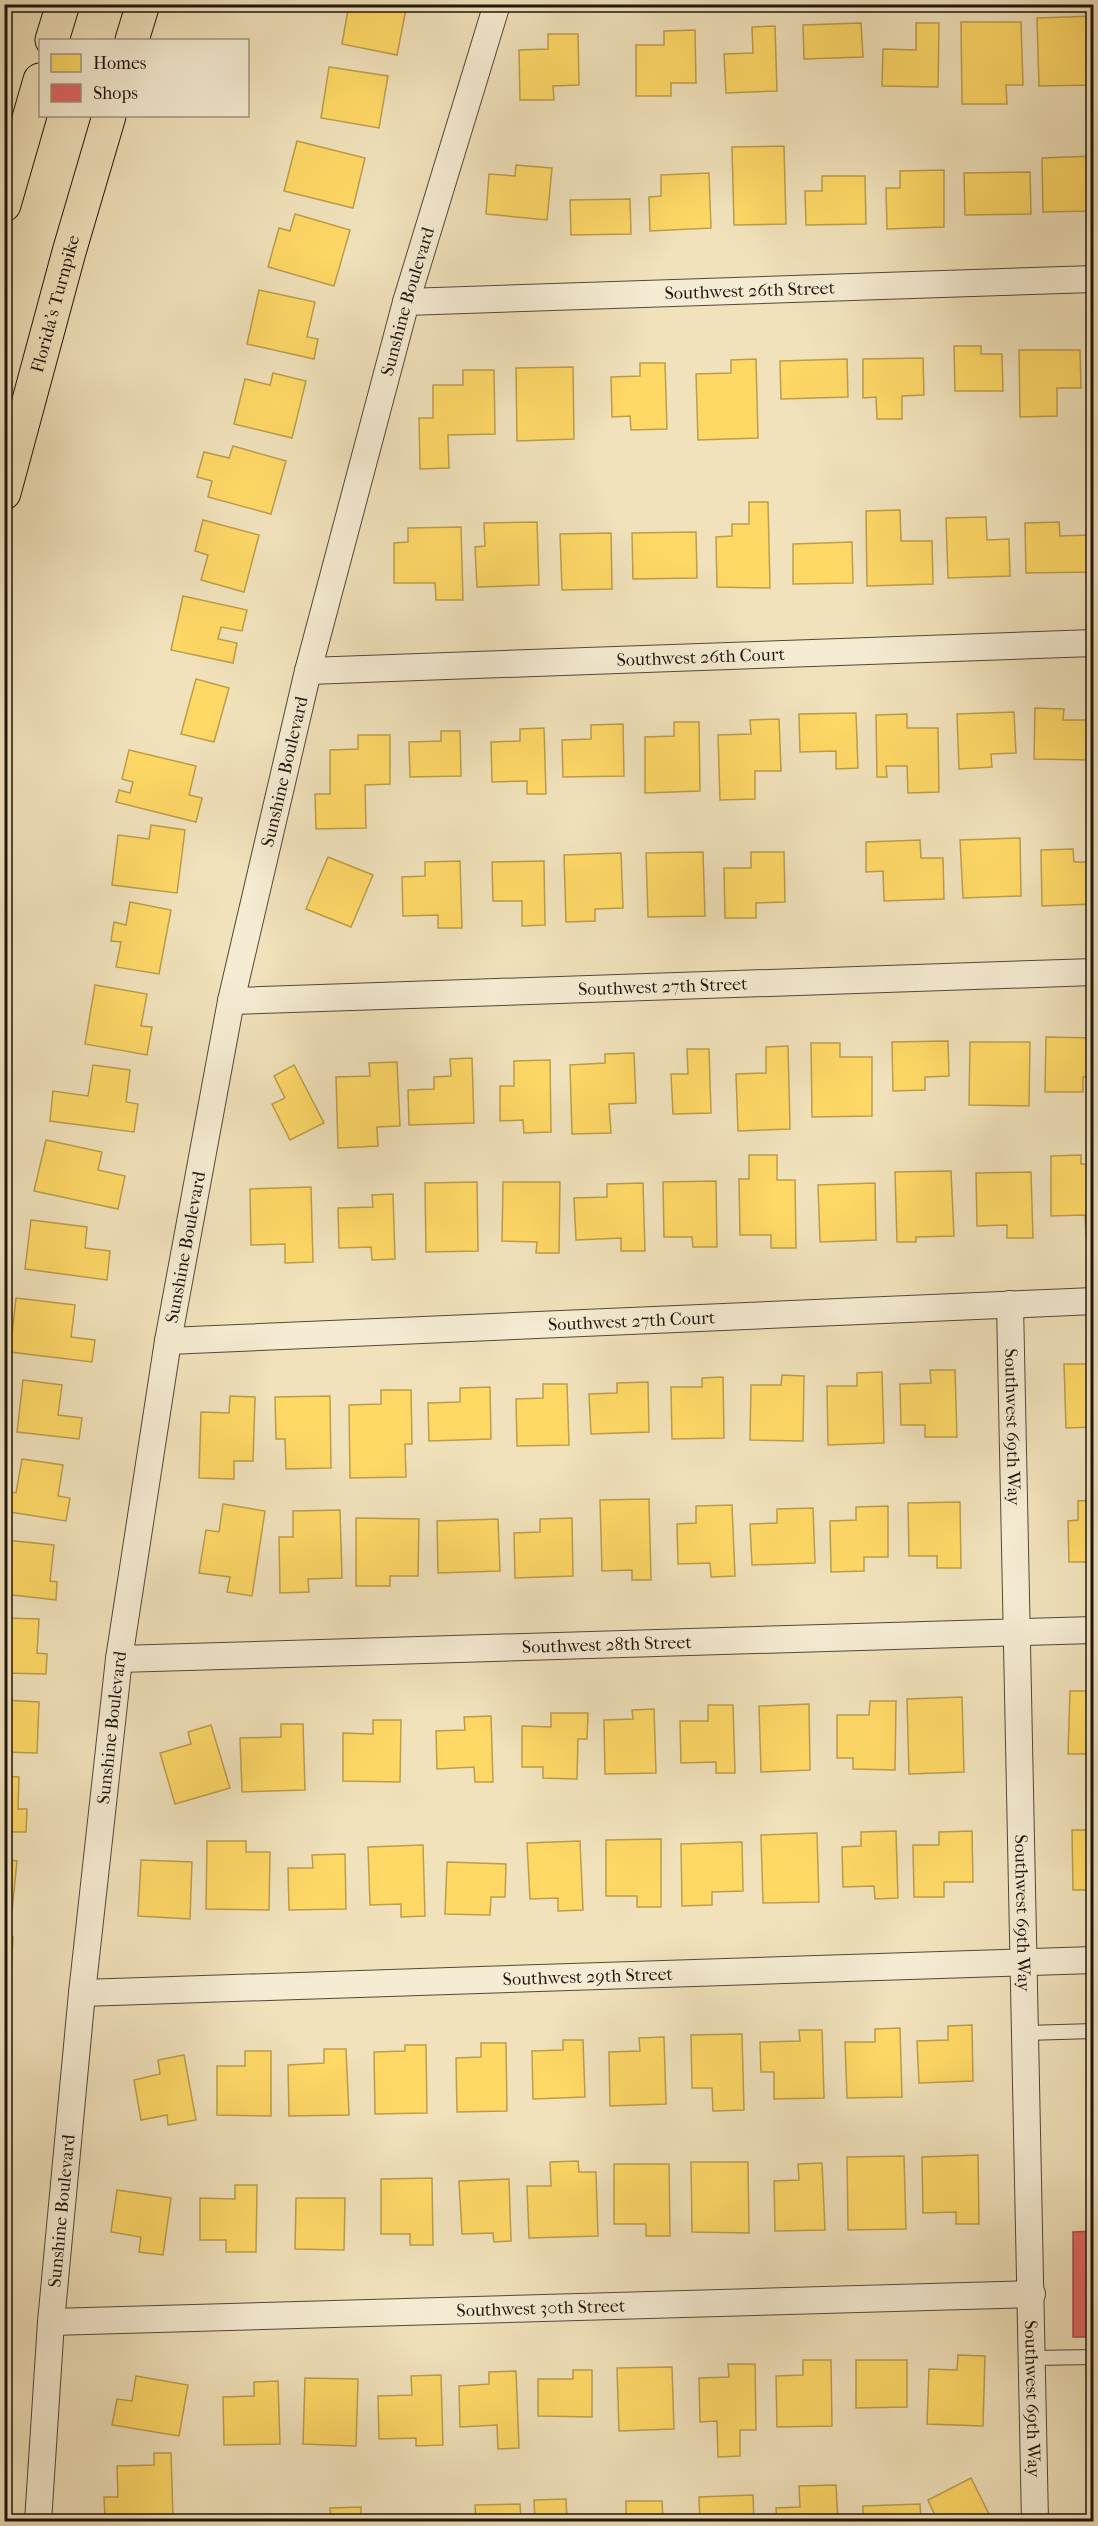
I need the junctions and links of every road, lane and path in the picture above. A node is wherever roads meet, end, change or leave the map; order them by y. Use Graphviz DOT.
graph roads {
  1 [pos="63,4"];
  2 [pos="142,4"];
  3 [pos="497,4"];
  4 [pos="52,39"];
  5 [pos="132,39"];
  6 [pos="39,83"];
  7 [pos="109,117"];
  8 [pos="4,205"];
  9 [pos="1094,279"];
  10 [pos="406,302"];
  11 [pos="4,493"];
  12 [pos="1094,644"];
  13 [pos="308,671"];
  14 [pos="1094,972"];
  15 [pos="231,1001"];
  16 [pos="1094,1301"];
  17 [pos="1010,1304"];
  18 [pos="168,1341"];
  19 [pos="1094,1630"];
  20 [pos="1015,1633"];
  21 [pos="119,1659"];
  22 [pos="1094,1960"];
  23 [pos="1025,1962"];
  24 [pos="82,1993"];
  25 [pos="1094,2031"];
  26 [pos="1026,2033"];
  27 [pos="1032,2294"];
  28 [pos="51,2322"];
  29 [pos="1094,2357"];
  30 [pos="1033,2358"];
  31 [pos="39,2522"];
  32 [pos="1035,2522"];
  1 -- 4 [label="highway"];
  2 -- 5 [label="highway"];
  3 -- 10 [label="street, Sunshine Boulevard"];
  6 -- 8 [label="highway"];
  7 -- 11 [label="highway, Florida's Turnpike"];
  9 -- 10 [label="street, Southwest 26th Street"];
  10 -- 13 [label="street, Sunshine Boulevard"];
  12 -- 13 [label="street, Southwest 26th Court"];
  13 -- 15 [label="street, Sunshine Boulevard"];
  14 -- 15 [label="street, Southwest 27th Street"];
  15 -- 18 [label="street, Sunshine Boulevard"];
  16 -- 17 [label="street, Southwest 27th Court"];
  17 -- 18 [label="street, Southwest 27th Court"];
  17 -- 20 [label="street, Southwest 69th Way"];
  18 -- 21 [label="street, Sunshine Boulevard"];
  19 -- 20 [label="street, Southwest 28th Street"];
  20 -- 21 [label="street, Southwest 28th Street"];
  20 -- 23 [label="street, Southwest 69th Way"];
  21 -- 24 [label="street, Sunshine Boulevard"];
  22 -- 23 [label="street, Southwest 29th Street"];
  23 -- 24 [label="street, Southwest 29th Street"];
  23 -- 26 [label="street, Southwest 69th Way"];
  24 -- 28 [label="street, Sunshine Boulevard"];
  25 -- 26 [label="lane"];
  26 -- 27 [label="street, Southwest 69th Way"];
  27 -- 28 [label="street, Southwest 30th Street"];
  27 -- 30 [label="street, Southwest 69th Way"];
  28 -- 31 [label="street, Sunshine Boulevard"];
  29 -- 30 [label="lane"];
  30 -- 32 [label="street, Southwest 69th Way"];
}
